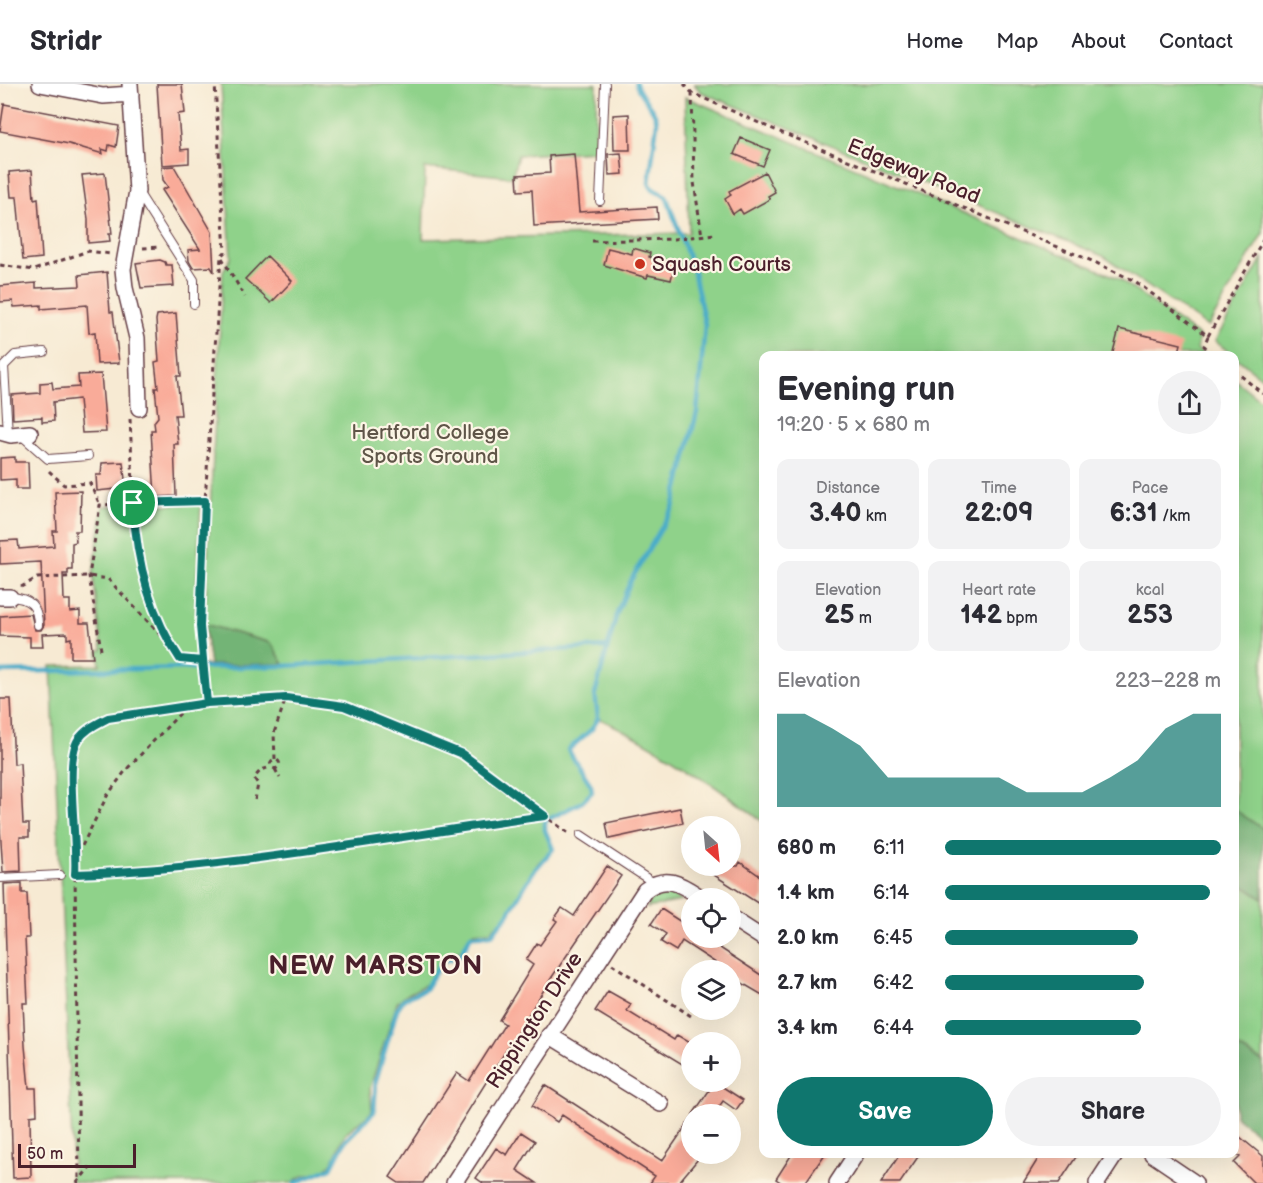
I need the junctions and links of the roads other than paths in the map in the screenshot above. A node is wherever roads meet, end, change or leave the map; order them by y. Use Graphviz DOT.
graph roads {
  1 [pos="40,84"];
  2 [pos="605,84"];
  3 [pos="131,89"];
  4 [pos="137,191"];
  5 [pos="600,201"];
  6 [pos="194,304"];
  7 [pos="44,352"];
  8 [pos="139,408"];
  9 [pos="14,433"];
  10 [pos="88,456"];
  11 [pos="5,597"];
  12 [pos="38,626"];
  13 [pos="581,835"];
  14 [pos="60,875"];
  15 [pos="0,878"];
  16 [pos="654,883"];
  17 [pos="686,888"];
  18 [pos="741,924"];
  19 [pos="759,936"];
  20 [pos="549,1035"];
  21 [pos="662,1104"];
  22 [pos="853,1158"];
  23 [pos="1113,1158"];
  24 [pos="1158,1158"];
  25 [pos="454,1183"];
  26 [pos="837,1183"];
  27 [pos="1097,1183"];
  28 [pos="1195,1183"];
  1 -- 3 [label="street"];
  2 -- 5 [label="lane"];
  3 -- 4 [label="street"];
  4 -- 6 [label="lane"];
  4 -- 8 [label="street"];
  7 -- 9 [label="lane"];
  9 -- 10 [label="lane"];
  11 -- 12 [label="lane"];
  13 -- 16 [label="lane"];
  14 -- 15 [label="lane"];
  16 -- 17 [label="street"];
  16 -- 20 [label="street, Rippington Drive"];
  18 -- 19 [label="street"];
  20 -- 21 [label="street"];
  20 -- 25 [label="street, Rippington Drive"];
  22 -- 26 [label="street"];
  23 -- 27 [label="street"];
  24 -- 28 [label="street"];
}
